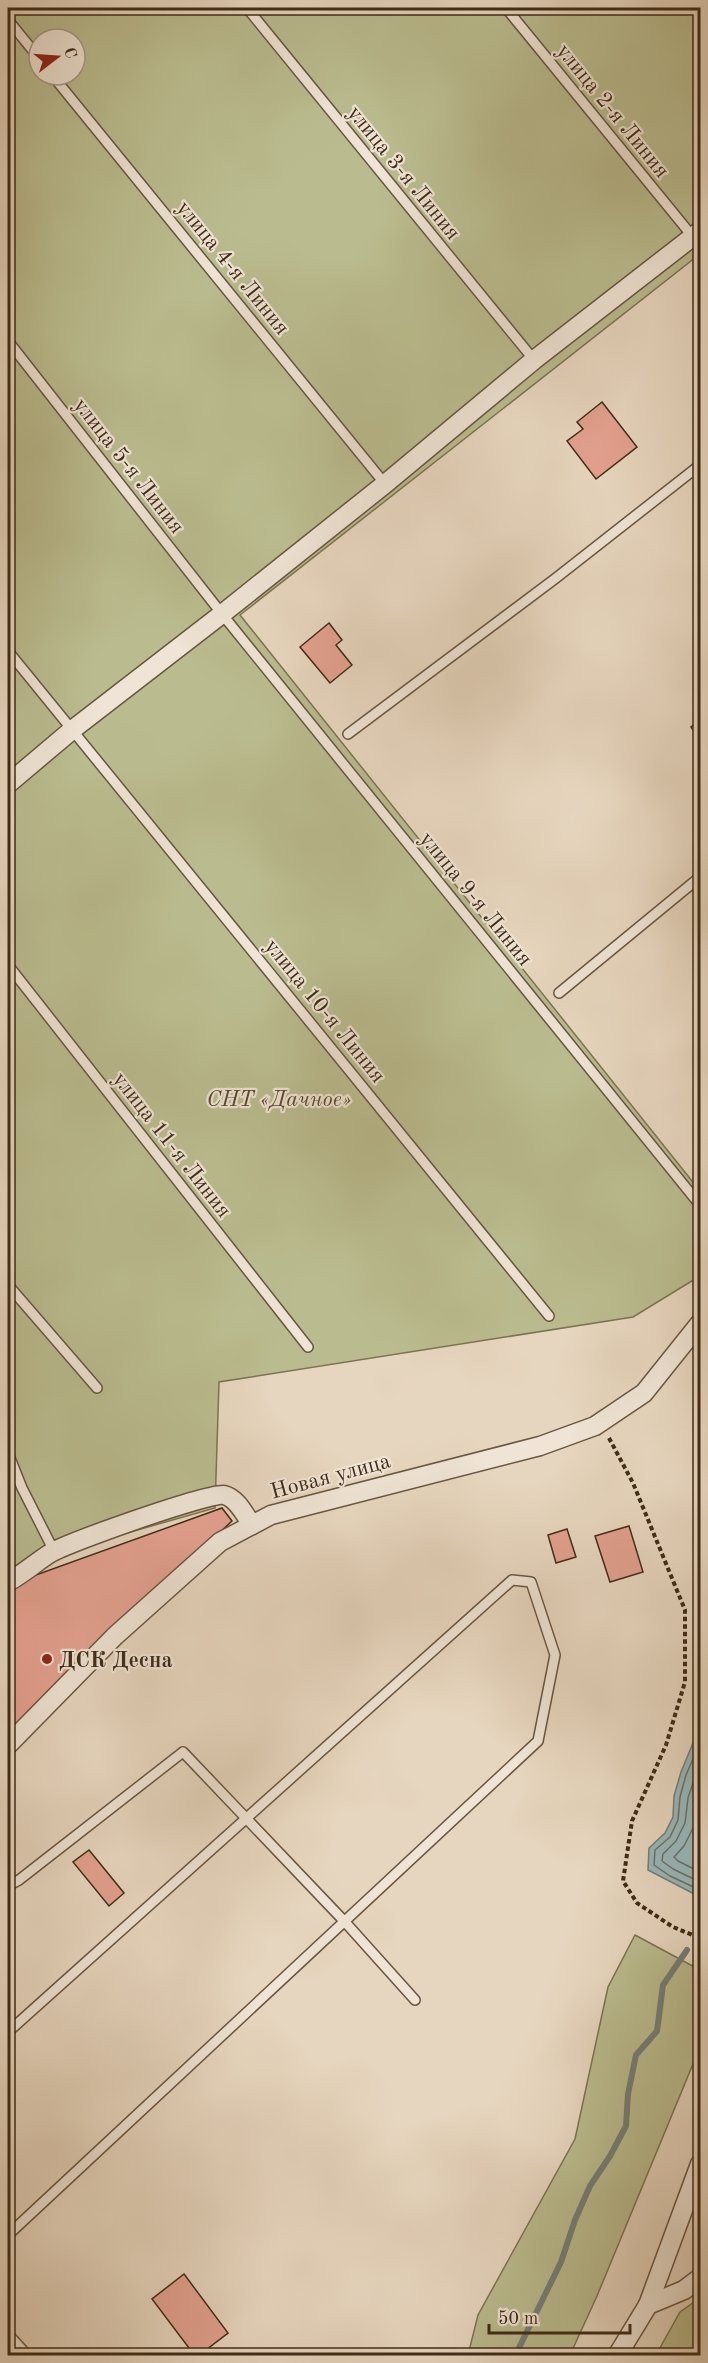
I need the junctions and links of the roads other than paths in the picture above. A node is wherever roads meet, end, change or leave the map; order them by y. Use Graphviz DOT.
graph roads {
  1 [pos="247,8"];
  2 [pos="506,8"];
  3 [pos="8,20"];
  4 [pos="27,43"];
  5 [pos="62,87"];
  6 [pos="697,234"];
  7 [pos="8,341"];
  8 [pos="534,360"];
  9 [pos="700,465"];
  10 [pos="385,484"];
  11 [pos="222,614"];
  12 [pos="8,651"];
  13 [pos="72,730"];
  14 [pos="348,734"];
  15 [pos="8,784"];
  16 [pos="700,877"];
  17 [pos="8,965"];
  18 [pos="559,993"];
  19 [pos="700,1205"];
  20 [pos="8,1285"];
  21 [pos="549,1316"];
  22 [pos="700,1323"];
  23 [pos="308,1347"];
  24 [pos="97,1388"];
  25 [pos="8,1453"];
  26 [pos="252,1525"];
  27 [pos="54,1551"];
  28 [pos="8,1582"];
  29 [pos="8,1745"];
  30 [pos="245,1819"];
  31 [pos="8,1886"];
  32 [pos="345,1922"];
  33 [pos="415,2000"];
  34 [pos="8,2032"];
  35 [pos="700,2164"];
  36 [pos="8,2235"];
  37 [pos="700,2278"];
  38 [pos="648,2305"];
  39 [pos="8,2334"];
  40 [pos="28,2355"];
  41 [pos="617,2355"];
  1 -- 8 [label="lane, улица 3-я Линия"];
  2 -- 6 [label="lane, улица 2-я Линия"];
  3 -- 4 [label="lane"];
  5 -- 10 [label="lane, улица 4-я Линия"];
  6 -- 8 [label="street"];
  7 -- 11 [label="lane, улица 5-я Линия"];
  8 -- 10 [label="street"];
  9 -- 14 [label="lane"];
  10 -- 11 [label="street"];
  11 -- 13 [label="street"];
  11 -- 19 [label="lane, улица 9-я Линия"];
  12 -- 13 [label="lane, улица 10-я Линия"];
  13 -- 15 [label="street"];
  13 -- 21 [label="lane, улица 10-я Линия"];
  16 -- 18 [label="lane"];
  17 -- 23 [label="lane, улица 11-я Линия"];
  20 -- 24 [label="lane"];
  22 -- 26 [label="street, Новая улица"];
  25 -- 27 [label="lane"];
  26 -- 27 [label="street"];
  26 -- 29 [label="street, Новая улица"];
  27 -- 28 [label="street"];
  30 -- 31 [label="lane"];
  30 -- 32 [label="lane"];
  30 -- 32 [label="lane"];
  30 -- 34 [label="lane"];
  32 -- 33 [label="lane"];
  32 -- 36 [label="lane"];
  35 -- 38 [label="street"];
  37 -- 38 [label="street"];
  38 -- 41 [label="street"];
  39 -- 40 [label="lane"];
}
